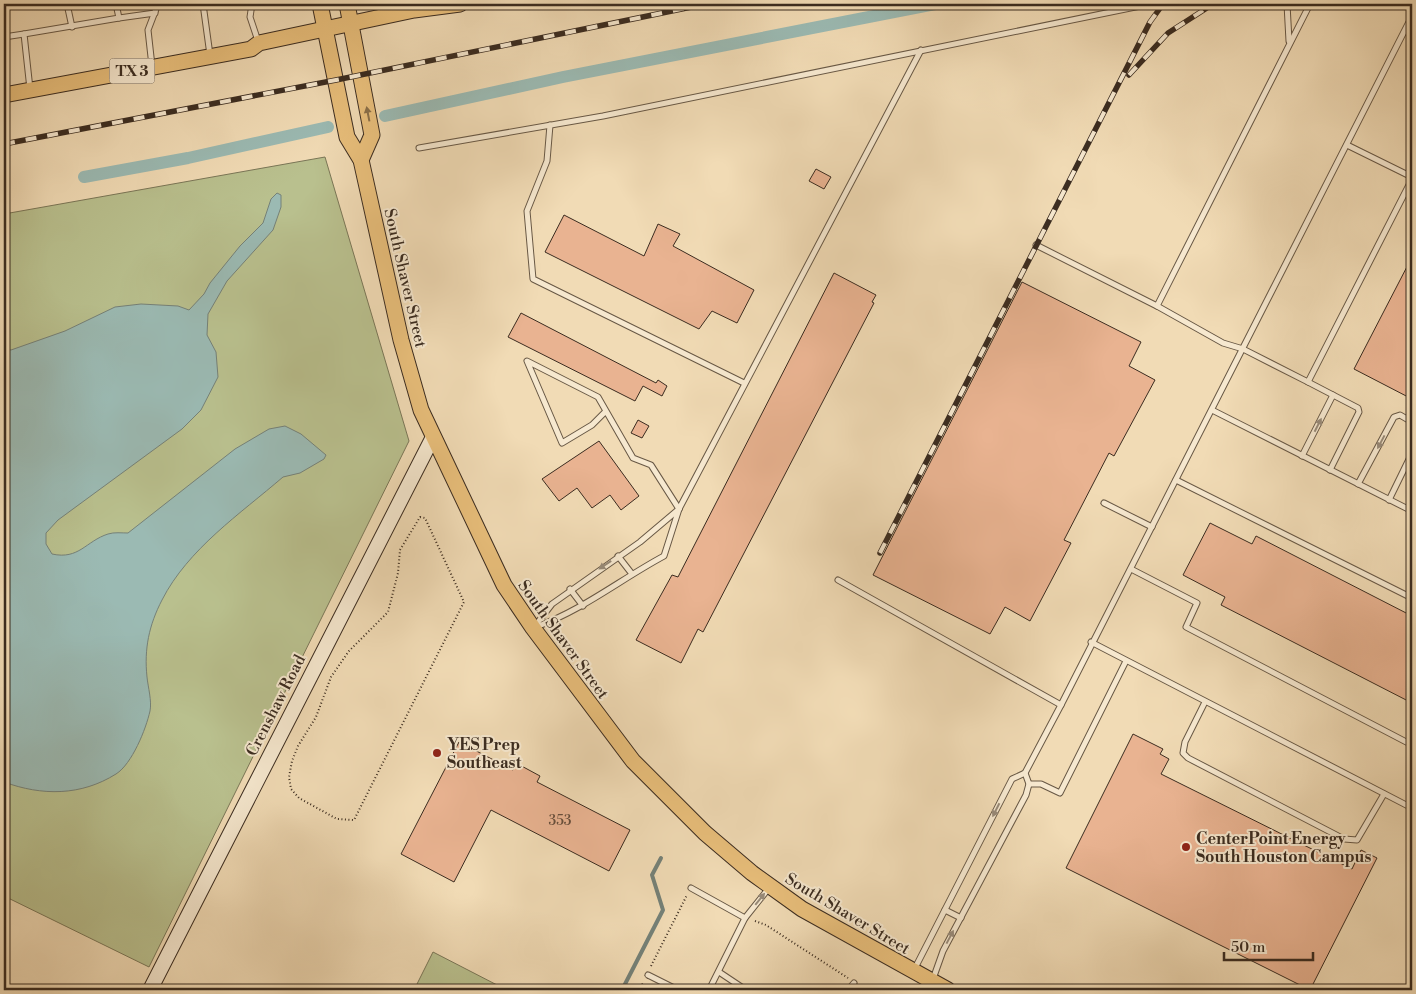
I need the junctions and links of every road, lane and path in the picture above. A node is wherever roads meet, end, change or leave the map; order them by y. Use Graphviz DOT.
graph roads {
  1 [pos="67,4"];
  2 [pos="116,4"];
  3 [pos="158,4"];
  4 [pos="203,4"];
  5 [pos="252,4"];
  6 [pos="320,4"];
  7 [pos="347,4"];
  8 [pos="460,4"];
  9 [pos="1150,4"];
  10 [pos="1286,4"];
  11 [pos="1310,4"];
  12 [pos="155,13"];
  13 [pos="1412,16"];
  14 [pos="119,18"];
  15 [pos="351,24"];
  16 [pos="72,27"];
  17 [pos="326,29"];
  18 [pos="24,34"];
  19 [pos="4,37"];
  20 [pos="1289,42"];
  21 [pos="259,44"];
  22 [pos="921,50"];
  23 [pos="210,57"];
  24 [pos="152,67"];
  25 [pos="30,90"];
  26 [pos="4,94"];
  27 [pos="550,125"];
  28 [pos="1347,145"];
  29 [pos="419,148"];
  30 [pos="361,160"];
  31 [pos="1412,178"];
  32 [pos="1036,246"];
  33 [pos="1157,306"];
  34 [pos="1243,349"];
  35 [pos="1308,382"];
  36 [pos="744,383"];
  37 [pos="1333,394"];
  38 [pos="1212,410"];
  39 [pos="606,411"];
  40 [pos="1412,422"];
  41 [pos="433,437"];
  42 [pos="1412,452"];
  43 [pos="1302,456"];
  44 [pos="1330,470"];
  45 [pos="1176,480"];
  46 [pos="1358,484"];
  47 [pos="1389,500"];
  48 [pos="1104,503"];
  49 [pos="679,509"];
  50 [pos="1412,511"];
  51 [pos="1152,527"];
  52 [pos="618,556"];
  53 [pos="1131,569"];
  54 [pos="632,574"];
  55 [pos="838,580"];
  56 [pos="570,589"];
  57 [pos="1412,598"];
  58 [pos="464,602"];
  59 [pos="583,606"];
  60 [pos="533,628"];
  61 [pos="1091,642"];
  62 [pos="1126,661"];
  63 [pos="1205,702"];
  64 [pos="1061,705"];
  65 [pos="1412,745"];
  66 [pos="1025,773"];
  67 [pos="1030,784"];
  68 [pos="1384,794"];
  69 [pos="1412,808"];
  70 [pos="770,886"];
  71 [pos="691,888"];
  72 [pos="945,910"];
  73 [pos="746,918"];
  74 [pos="961,918"];
  75 [pos="719,972"];
  76 [pos="913,973"];
  77 [pos="648,976"];
  78 [pos="932,982"];
  79 [pos="854,983"];
  80 [pos="150,990"];
  81 [pos="638,990"];
  82 [pos="678,990"];
  83 [pos="709,990"];
  84 [pos="746,990"];
  85 [pos="848,990"];
  86 [pos="866,990"];
  87 [pos="948,990"];
  1 -- 16 [label="lane"];
  2 -- 14 [label="lane"];
  3 -- 12 [label="lane"];
  4 -- 23 [label="lane"];
  5 -- 21 [label="lane"];
  6 -- 17 [label="main road, South Shaver Street"];
  7 -- 15 [label="main road"];
  8 -- 15 [label="main road, TX 3"];
  9 -- 22 [label="lane"];
  10 -- 20 [label="lane"];
  11 -- 20 [label="lane"];
  12 -- 14 [label="lane"];
  12 -- 24 [label="lane"];
  13 -- 28 [label="lane"];
  14 -- 16 [label="lane"];
  15 -- 17 [label="main road, TX 3"];
  30 -- 15 [label="main road, one-way"];
  16 -- 18 [label="lane"];
  17 -- 21 [label="main road, TX 3"];
  17 -- 30 [label="main road, South Shaver Street"];
  18 -- 19 [label="lane"];
  18 -- 25 [label="lane"];
  20 -- 33 [label="lane"];
  21 -- 23 [label="main road, TX 3"];
  22 -- 27 [label="lane"];
  22 -- 36 [label="lane"];
  23 -- 24 [label="main road, TX 3"];
  24 -- 25 [label="main road, TX 3"];
  25 -- 26 [label="main road, TX 3"];
  27 -- 29 [label="lane"];
  27 -- 36 [label="lane"];
  28 -- 31 [label="lane"];
  28 -- 34 [label="lane"];
  30 -- 41 [label="main road, South Shaver Street"];
  31 -- 35 [label="lane"];
  32 -- 33 [label="lane"];
  33 -- 34 [label="lane"];
  34 -- 35 [label="lane"];
  34 -- 38 [label="lane"];
  35 -- 37 [label="lane"];
  36 -- 49 [label="lane"];
  43 -- 37 [label="lane, one-way"];
  37 -- 44 [label="lane"];
  38 -- 43 [label="lane"];
  38 -- 45 [label="lane"];
  39 -- 39 [label="lane"];
  39 -- 49 [label="lane"];
  40 -- 46 [label="lane, one-way"];
  41 -- 60 [label="main road, South Shaver Street"];
  41 -- 80 [label="main road, Crenshaw Road"];
  42 -- 47 [label="lane"];
  43 -- 44 [label="lane"];
  44 -- 46 [label="lane"];
  45 -- 51 [label="lane"];
  45 -- 57 [label="lane"];
  46 -- 47 [label="lane"];
  47 -- 50 [label="lane"];
  48 -- 51 [label="lane"];
  49 -- 52 [label="lane"];
  49 -- 54 [label="lane"];
  51 -- 53 [label="lane"];
  52 -- 54 [label="lane"];
  52 -- 56 [label="lane, one-way"];
  53 -- 61 [label="lane"];
  53 -- 65 [label="lane"];
  54 -- 59 [label="lane"];
  55 -- 64 [label="lane"];
  56 -- 59 [label="lane"];
  56 -- 60 [label="lane"];
  58 -- 58 [label="path"];
  59 -- 60 [label="lane"];
  60 -- 70 [label="main road, South Shaver Street"];
  61 -- 62 [label="lane"];
  61 -- 64 [label="lane"];
  62 -- 63 [label="lane"];
  62 -- 67 [label="lane"];
  63 -- 68 [label="lane"];
  63 -- 68 [label="lane"];
  64 -- 66 [label="lane"];
  66 -- 67 [label="lane"];
  66 -- 72 [label="lane, one-way"];
  67 -- 74 [label="lane"];
  68 -- 69 [label="lane"];
  73 -- 70 [label="lane, one-way"];
  70 -- 76 [label="main road, South Shaver Street"];
  71 -- 73 [label="lane"];
  71 -- 77 [label="path"];
  72 -- 74 [label="lane"];
  72 -- 76 [label="lane"];
  73 -- 75 [label="lane"];
  73 -- 79 [label="path"];
  78 -- 74 [label="lane, one-way"];
  75 -- 83 [label="lane"];
  75 -- 84 [label="lane"];
  76 -- 78 [label="main road, South Shaver Street"];
  77 -- 81 [label="path"];
  77 -- 82 [label="lane"];
  78 -- 87 [label="main road, South Shaver Street"];
  79 -- 85 [label="lane"];
  79 -- 86 [label="path"];
}
